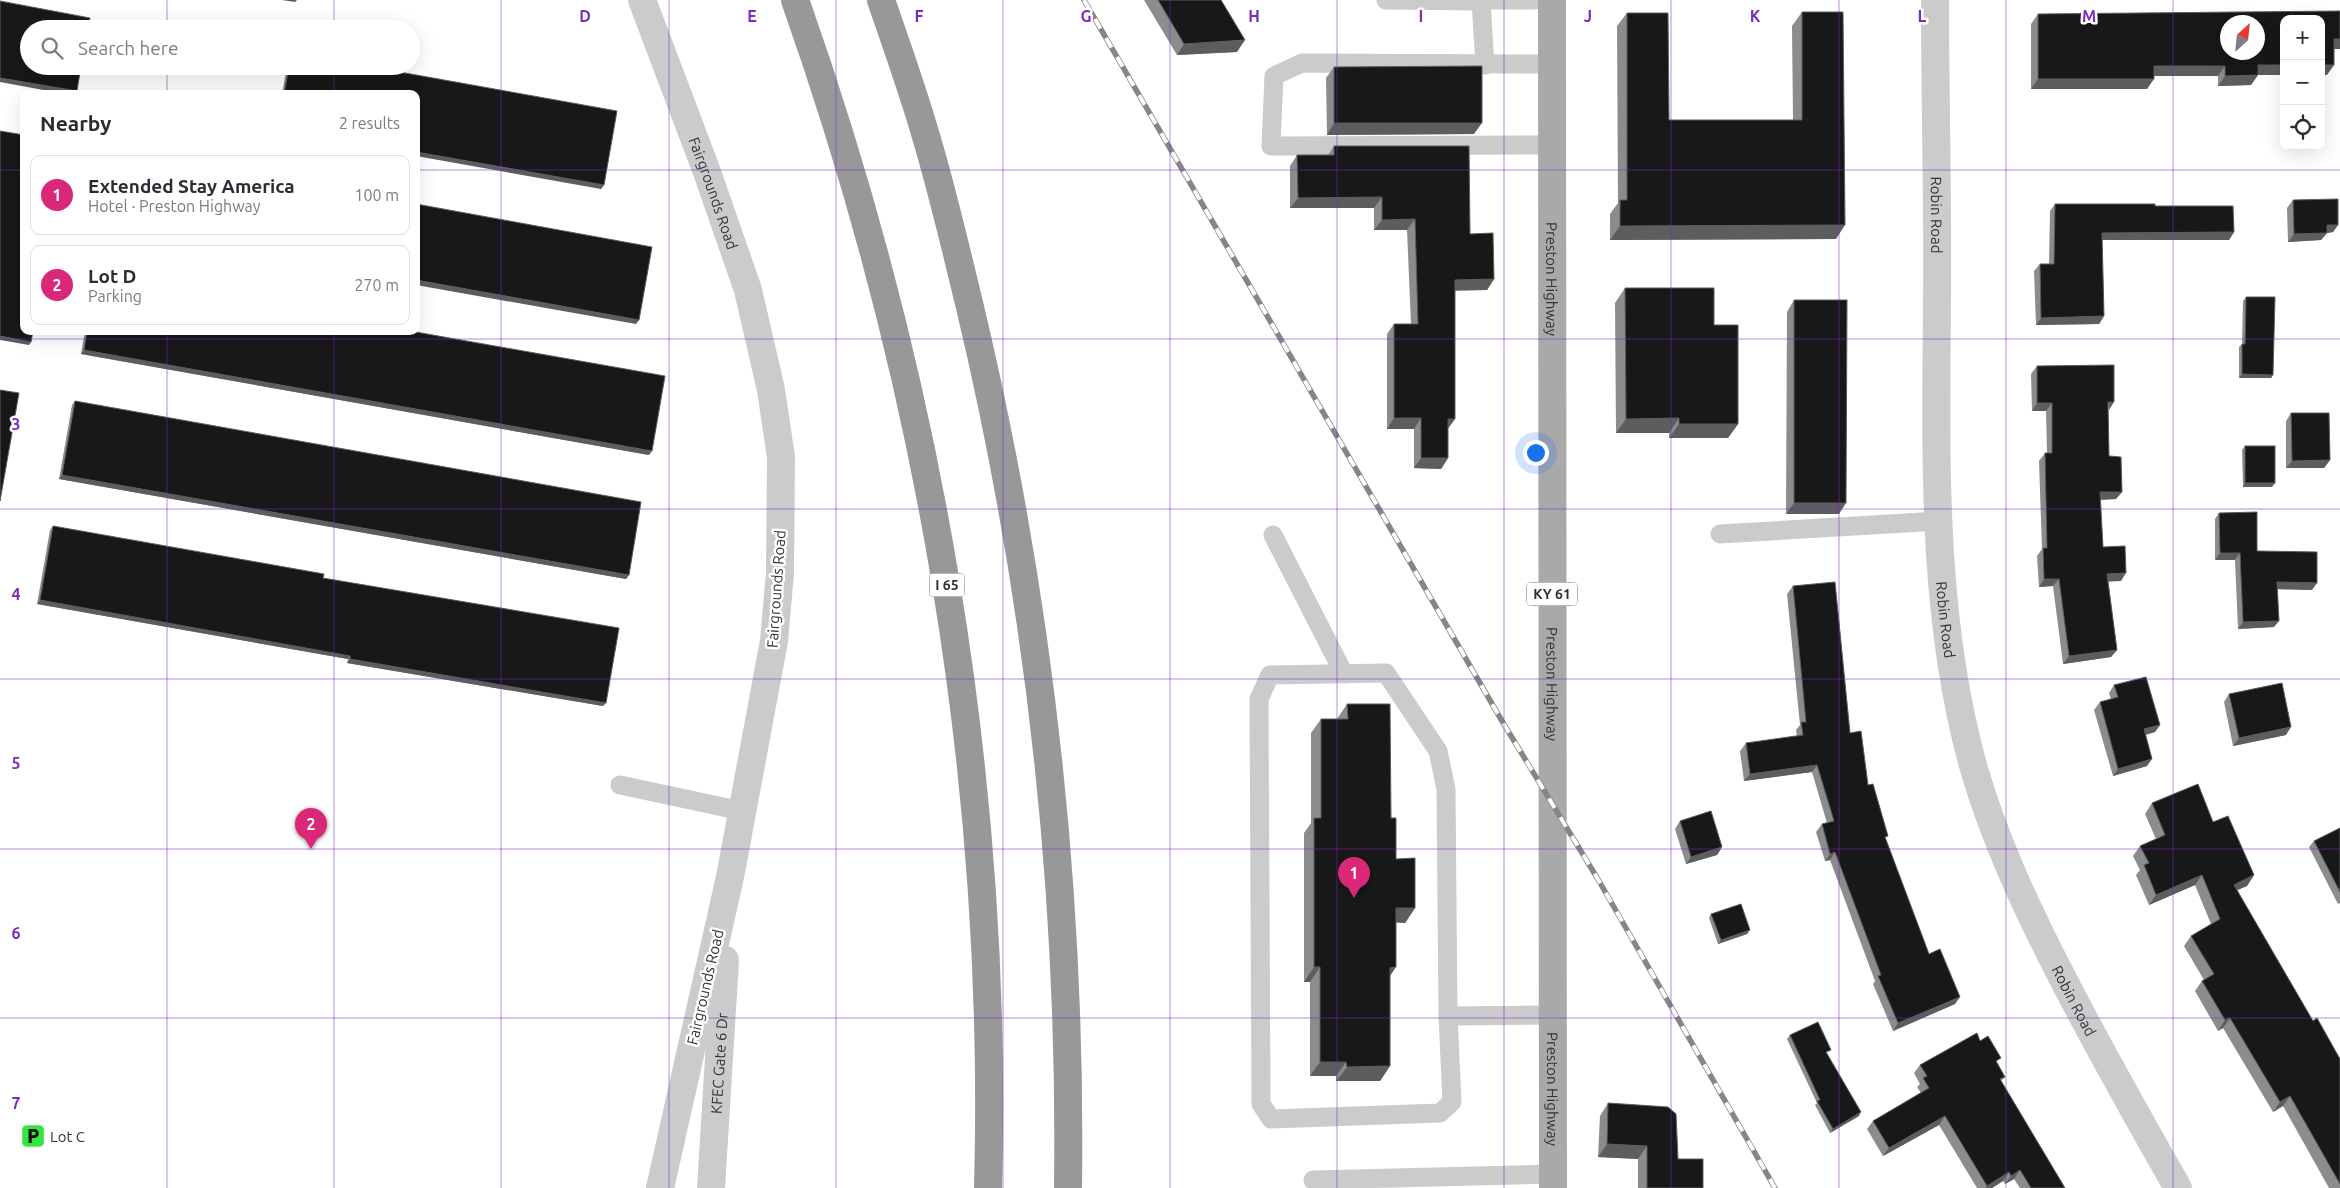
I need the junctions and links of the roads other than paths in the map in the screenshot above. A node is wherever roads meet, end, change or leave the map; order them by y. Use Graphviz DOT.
graph roads {
  1 [pos="642,0"];
  2 [pos="795,0"];
  3 [pos="881,0"];
  4 [pos="1386,0"];
  5 [pos="1481,0"];
  6 [pos="1534,0"];
  7 [pos="1552,0"];
  8 [pos="1935,0"];
  9 [pos="1552,64"];
  10 [pos="1485,65"];
  11 [pos="1552,145"];
  12 [pos="1939,521"];
  13 [pos="1720,534"];
  14 [pos="1273,535"];
  15 [pos="1344,674"];
  16 [pos="620,785"];
  17 [pos="742,811"];
  18 [pos="730,877"];
  19 [pos="1552,1015"];
  20 [pos="1448,1016"];
  21 [pos="1313,1180"];
  22 [pos="1553,1181"];
  23 [pos="660,1188"];
  24 [pos="711,1188"];
  25 [pos="988,1188"];
  26 [pos="1068,1188"];
  27 [pos="2178,1188"];
  1 -- 17 [label="street, Fairgrounds Road"];
  2 -- 25 [label="highway, I 65"];
  3 -- 26 [label="highway"];
  4 -- 5 [label="lane"];
  5 -- 6 [label="lane"];
  5 -- 10 [label="lane"];
  7 -- 9 [label="main road, Preston Highway / KY 61"];
  8 -- 12 [label="street, Robin Road"];
  9 -- 10 [label="lane"];
  9 -- 11 [label="main road, Preston Highway / KY 61"];
  10 -- 11 [label="lane"];
  11 -- 19 [label="main road, Preston Highway / KY 61"];
  12 -- 13 [label="lane"];
  12 -- 27 [label="street, Robin Road"];
  14 -- 15 [label="lane"];
  15 -- 20 [label="lane"];
  15 -- 20 [label="lane"];
  16 -- 17 [label="lane"];
  17 -- 18 [label="street, Fairgrounds Road"];
  18 -- 23 [label="street, Fairgrounds Road"];
  18 -- 24 [label="street, KFEC Gate 6 Dr"];
  19 -- 20 [label="lane"];
  19 -- 22 [label="main road, Preston Highway / KY 61"];
  21 -- 22 [label="lane"];
}
